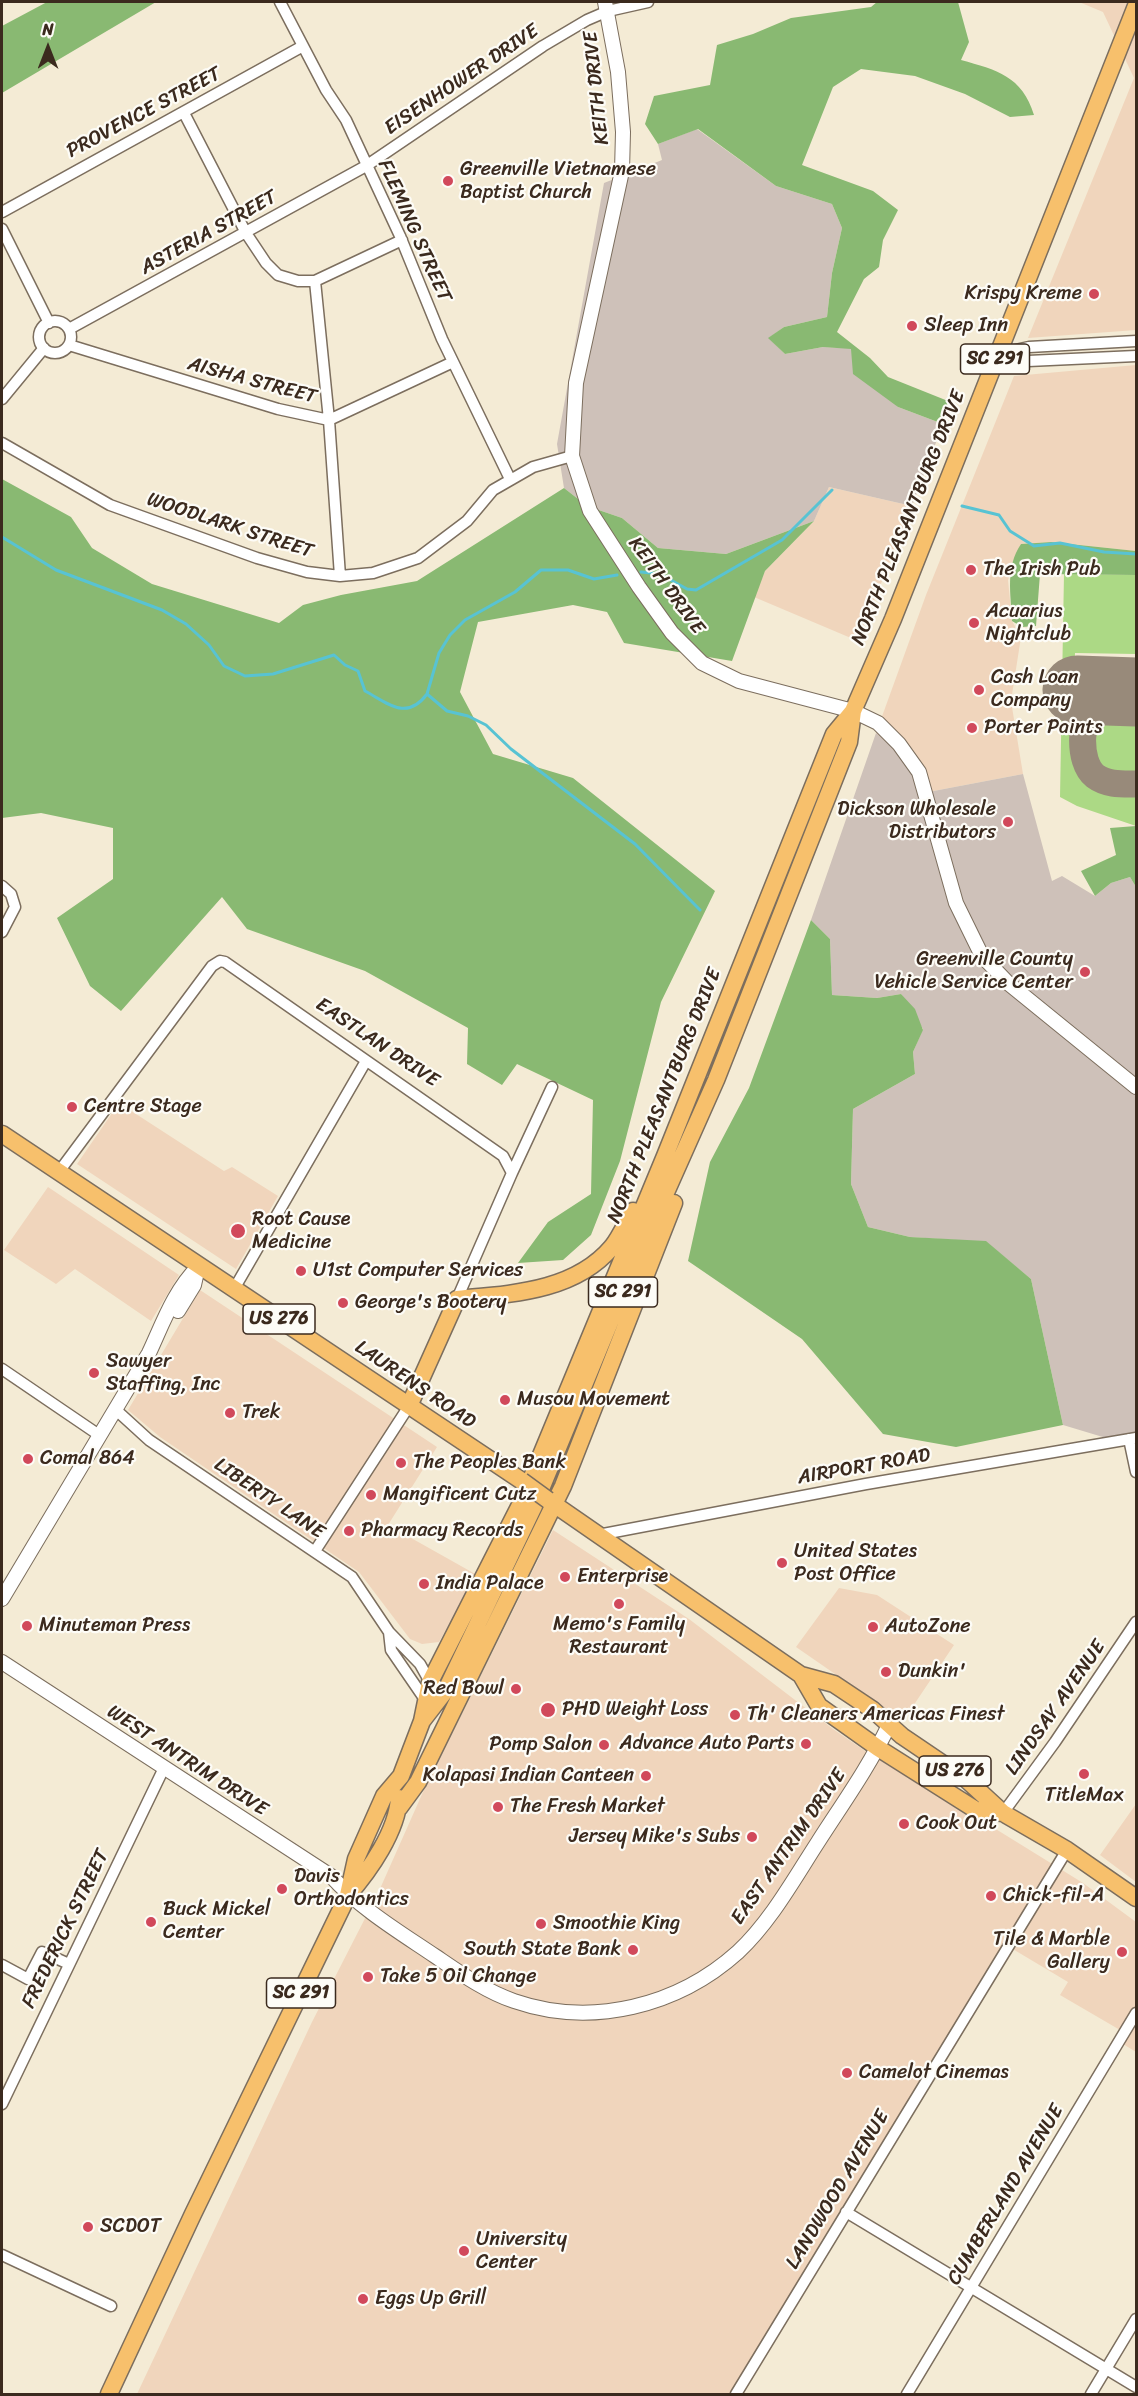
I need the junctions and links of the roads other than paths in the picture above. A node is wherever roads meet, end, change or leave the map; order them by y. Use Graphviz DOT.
graph roads {
  1 [pos="280,2"];
  2 [pos="648,2"];
  3 [pos="607,6"];
  4 [pos="1137,6"];
  5 [pos="303,46"];
  6 [pos="184,113"];
  7 [pos="366,166"];
  8 [pos="2,212"];
  9 [pos="2,229"];
  10 [pos="246,232"];
  11 [pos="402,240"];
  12 [pos="315,281"];
  13 [pos="49,323"];
  14 [pos="69,329"];
  15 [pos="1137,341"];
  16 [pos="69,345"];
  17 [pos="44,348"];
  18 [pos="1016,352"];
  19 [pos="997,354"];
  20 [pos="1137,356"];
  21 [pos="453,362"];
  22 [pos="2,399"];
  23 [pos="329,420"];
  24 [pos="2,443"];
  25 [pos="572,456"];
  26 [pos="510,479"];
  27 [pos="340,576"];
  28 [pos="853,711"];
  29 [pos="2,886"];
  30 [pos="2,932"];
  31 [pos="366,1061"];
  32 [pos="552,1087"];
  33 [pos="1137,1088"];
  34 [pos="2,1134"];
  35 [pos="665,1156"];
  36 [pos="58,1173"];
  37 [pos="512,1173"];
  38 [pos="198,1267"];
  39 [pos="234,1288"];
  40 [pos="457,1299"];
  41 [pos="2,1369"];
  42 [pos="409,1406"];
  43 [pos="115,1409"];
  44 [pos="99,1435"];
  45 [pos="1133,1438"];
  46 [pos="1137,1472"];
  47 [pos="540,1503"];
  48 [pos="598,1535"];
  49 [pos="315,1551"];
  50 [pos="2,1599"];
  51 [pos="1137,1622"];
  52 [pos="389,1632"];
  53 [pos="2,1662"];
  54 [pos="801,1675"];
  55 [pos="430,1682"];
  56 [pos="446,1690"];
  57 [pos="426,1701"];
  58 [pos="422,1721"];
  59 [pos="889,1725"];
  60 [pos="878,1748"];
  61 [pos="164,1770"];
  62 [pos="401,1776"];
  63 [pos="399,1808"];
  64 [pos="1003,1813"];
  65 [pos="1067,1850"];
  66 [pos="348,1895"];
  67 [pos="1137,1898"];
  68 [pos="69,1964"];
  69 [pos="2,1965"];
  70 [pos="1137,2013"];
  71 [pos="2,2104"];
  72 [pos="846,2212"];
  73 [pos="2,2254"];
  74 [pos="972,2287"];
  75 [pos="111,2306"];
  76 [pos="1137,2319"];
  77 [pos="1106,2369"];
  78 [pos="1137,2387"];
  79 [pos="109,2394"];
  80 [pos="736,2394"];
  81 [pos="907,2394"];
  82 [pos="1091,2394"];
  1 -- 5 [label="street, FLEMING STREET"];
  2 -- 3 [label="street, EISENHOWER DRIVE"];
  3 -- 7 [label="street, EISENHOWER DRIVE"];
  3 -- 25 [label="street, KEITH DRIVE"];
  4 -- 19 [label="main road, NORTH PLEASANTBURG DRIVE / SC 291"];
  5 -- 6 [label="street, PROVENCE STREET"];
  5 -- 7 [label="street, FLEMING STREET"];
  6 -- 8 [label="street, PROVENCE STREET"];
  6 -- 10 [label="street"];
  7 -- 10 [label="street, ASTERIA STREET"];
  7 -- 11 [label="street, FLEMING STREET"];
  9 -- 13 [label="street"];
  10 -- 12 [label="street"];
  10 -- 14 [label="street, ASTERIA STREET"];
  11 -- 12 [label="street"];
  11 -- 21 [label="street, FLEMING STREET"];
  12 -- 23 [label="street"];
  13 -- 14 [label="street"];
  13 -- 17 [label="street"];
  14 -- 16 [label="street"];
  15 -- 18 [label="street"];
  16 -- 17 [label="street"];
  16 -- 23 [label="street, AISHA STREET"];
  17 -- 22 [label="street"];
  18 -- 19 [label="street"];
  18 -- 20 [label="street"];
  19 -- 28 [label="main road, NORTH PLEASANTBURG DRIVE / SC 291"];
  21 -- 23 [label="street, AISHA STREET"];
  21 -- 26 [label="street, FLEMING STREET"];
  23 -- 27 [label="street"];
  24 -- 27 [label="street, WOODLARK STREET"];
  25 -- 26 [label="street, WOODLARK STREET"];
  25 -- 28 [label="street, KEITH DRIVE"];
  26 -- 27 [label="street, WOODLARK STREET"];
  28 -- 33 [label="street, KEITH DRIVE"];
  28 -- 35 [label="main road, NORTH PLEASANTBURG DRIVE / SC 291"];
  28 -- 47 [label="main road, NORTH PLEASANTBURG DRIVE / SC 291"];
  29 -- 30 [label="street"];
  31 -- 36 [label="street, EASTLAN DRIVE"];
  31 -- 37 [label="street, EASTLAN DRIVE"];
  31 -- 39 [label="street"];
  32 -- 37 [label="street"];
  34 -- 36 [label="main road, LAURENS ROAD / US 276"];
  35 -- 40 [label="main road"];
  35 -- 47 [label="main road, NORTH PLEASANTBURG DRIVE / SC 291"];
  36 -- 38 [label="main road, LAURENS ROAD / US 276"];
  37 -- 40 [label="street"];
  38 -- 39 [label="main road, LAURENS ROAD / US 276"];
  38 -- 43 [label="street"];
  39 -- 42 [label="main road, LAURENS ROAD / US 276"];
  40 -- 42 [label="main road"];
  41 -- 44 [label="street"];
  42 -- 47 [label="main road, LAURENS ROAD / US 276, bridge"];
  42 -- 49 [label="street"];
  43 -- 44 [label="street"];
  43 -- 49 [label="street, LIBERTY LANE"];
  44 -- 50 [label="street"];
  45 -- 46 [label="street"];
  45 -- 48 [label="street, AIRPORT ROAD"];
  47 -- 48 [label="main road, LAURENS ROAD / US 276"];
  47 -- 55 [label="main road, SC 291"];
  47 -- 56 [label="main road, SC 291"];
  47 -- 63 [label="main road"];
  48 -- 54 [label="main road, LAURENS ROAD / US 276"];
  49 -- 52 [label="street, LIBERTY LANE"];
  51 -- 64 [label="street, LINDSAY AVENUE"];
  52 -- 55 [label="street, LIBERTY LANE"];
  52 -- 57 [label="street, LIBERTY LANE"];
  53 -- 61 [label="street, WEST ANTRIM DRIVE"];
  54 -- 59 [label="main road, LAURENS ROAD / US 276"];
  54 -- 60 [label="main road, LAURENS ROAD / US 276"];
  55 -- 56 [label="street, LIBERTY LANE"];
  55 -- 57 [label="main road, SC 291"];
  56 -- 58 [label="main road, SC 291"];
  57 -- 58 [label="main road, SC 291"];
  58 -- 62 [label="main road, SC 291"];
  59 -- 60 [label="street, EAST ANTRIM DRIVE"];
  59 -- 64 [label="main road, LAURENS ROAD / US 276"];
  60 -- 64 [label="main road, LAURENS ROAD / US 276"];
  60 -- 66 [label="street, EAST ANTRIM DRIVE"];
  61 -- 66 [label="street, WEST ANTRIM DRIVE"];
  61 -- 68 [label="street, FREDERICK STREET"];
  62 -- 63 [label="main road, SC 291"];
  62 -- 66 [label="main road, SC 291"];
  63 -- 66 [label="main road, SC 291"];
  64 -- 65 [label="main road, LAURENS ROAD / US 276"];
  65 -- 67 [label="main road, LAURENS ROAD / US 276"];
  65 -- 72 [label="street, LANDWOOD AVENUE"];
  66 -- 79 [label="main road, SC 291"];
  68 -- 69 [label="street"];
  68 -- 71 [label="street, FREDERICK STREET"];
  70 -- 74 [label="street, CUMBERLAND AVENUE"];
  72 -- 74 [label="street"];
  72 -- 80 [label="street, LANDWOOD AVENUE"];
  73 -- 75 [label="street"];
  74 -- 77 [label="street"];
  74 -- 81 [label="street, CUMBERLAND AVENUE"];
  76 -- 77 [label="street"];
  77 -- 78 [label="street"];
  77 -- 82 [label="street"];
}
